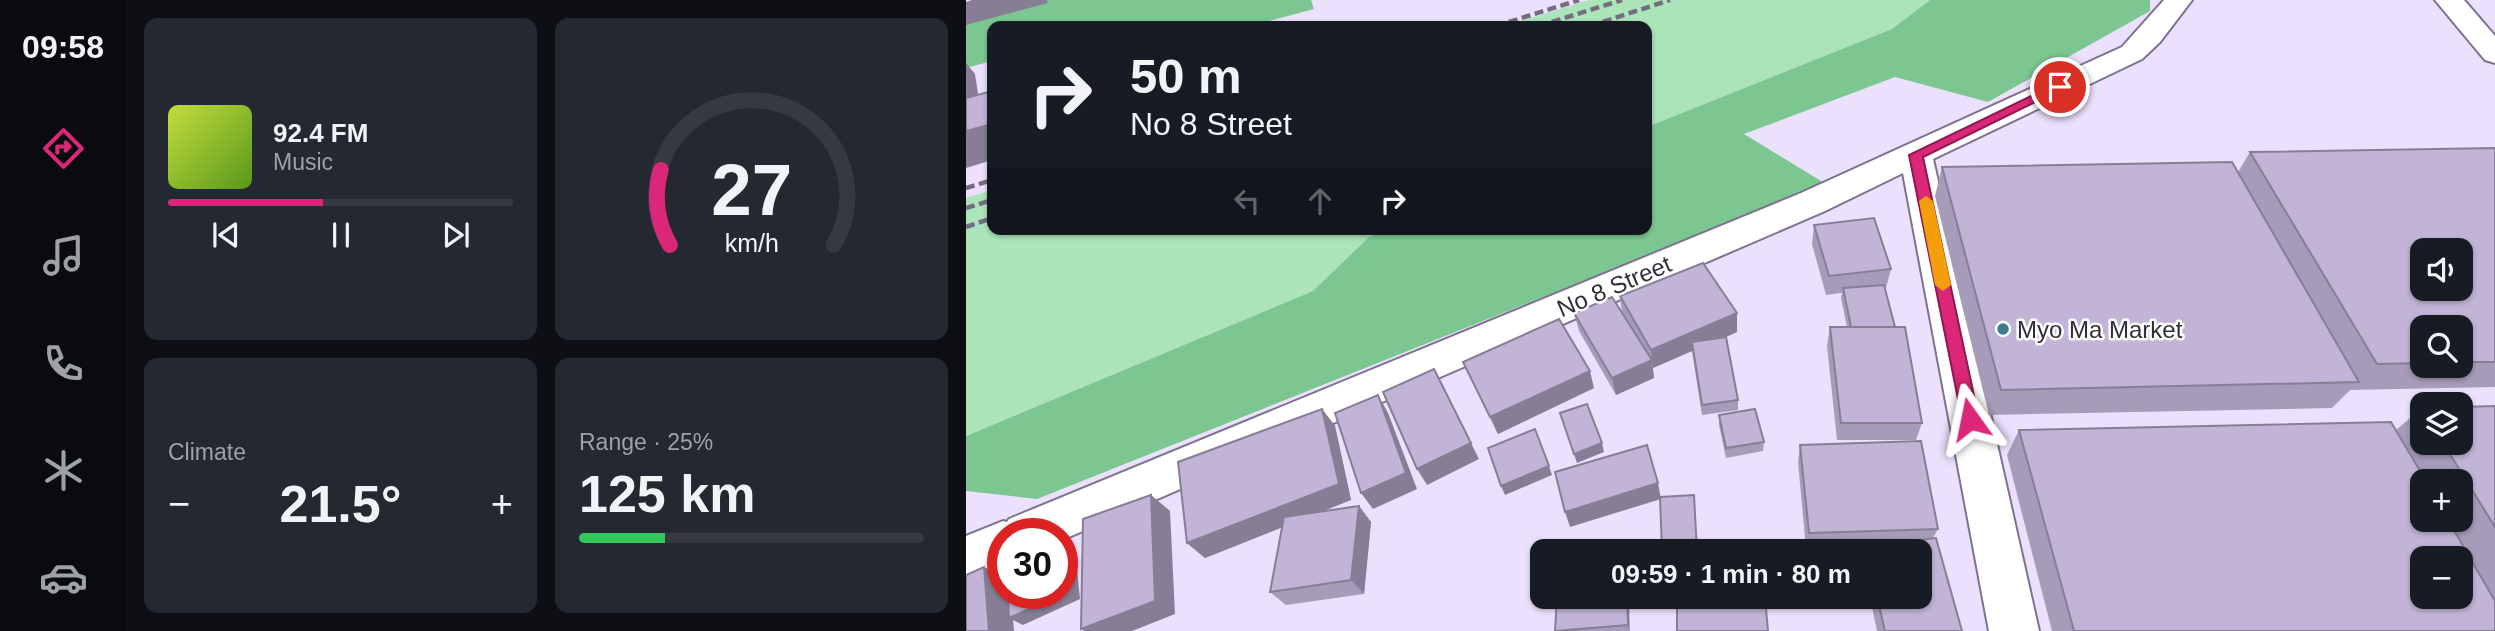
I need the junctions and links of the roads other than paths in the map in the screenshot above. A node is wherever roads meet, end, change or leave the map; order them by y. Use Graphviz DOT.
graph roads {
  1 [pos="2178,0"];
  2 [pos="2449,0"];
  3 [pos="2495,54"];
  4 [pos="1916,155"];
  5 [pos="1063,518"];
  6 [pos="987,550"];
  7 [pos="966,559"];
  8 [pos="2014,631"];
  1 -- 4 [label="street, No 8 Street"];
  2 -- 3 [label="street"];
  4 -- 5 [label="street, No 8 Street"];
  4 -- 8 [label="street"];
  6 -- 7 [label="street"];
}
